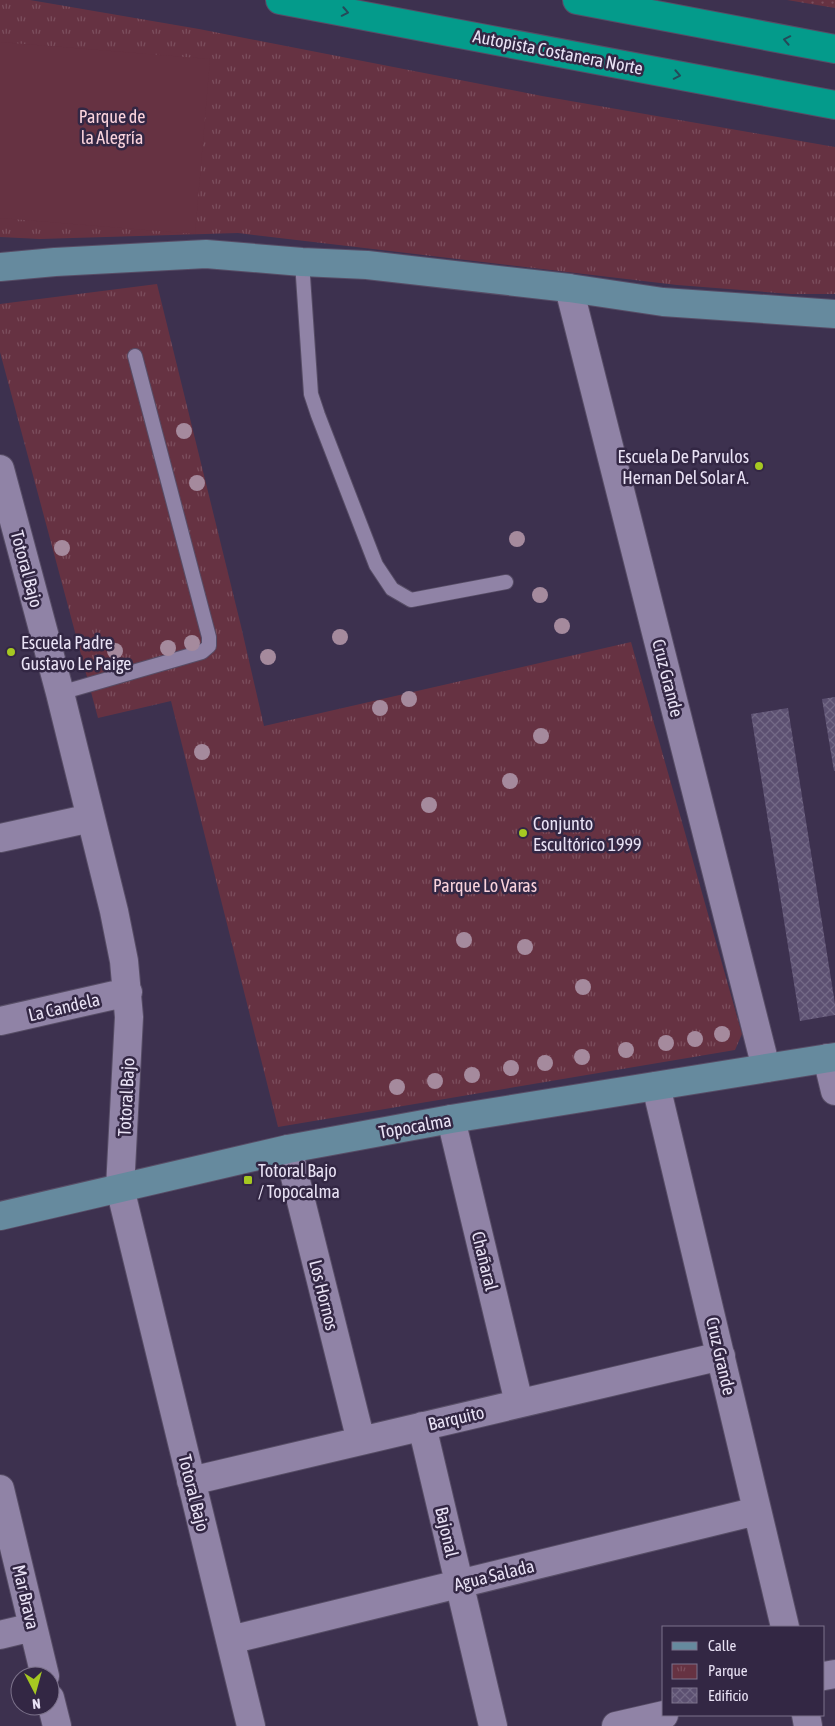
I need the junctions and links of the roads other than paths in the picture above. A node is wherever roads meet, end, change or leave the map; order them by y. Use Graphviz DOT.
graph roads {
  1 [pos="280,0"];
  2 [pos="577,0"];
  3 [pos="835,49"];
  4 [pos="835,105"];
  5 [pos="302,262"];
  6 [pos="0,267"];
  7 [pos="569,288"];
  8 [pos="835,314"];
  9 [pos="135,356"];
  10 [pos="0,468"];
  11 [pos="506,582"];
  12 [pos="60,694"];
  13 [pos="91,818"];
  14 [pos="0,838"];
  15 [pos="128,992"];
  16 [pos="0,1021"];
  17 [pos="831,1057"];
  18 [pos="766,1068"];
  19 [pos="656,1086"];
  20 [pos="835,1091"];
  21 [pos="451,1119"];
  22 [pos="288,1149"];
  23 [pos="120,1188"];
  24 [pos="0,1216"];
  25 [pos="721,1356"];
  26 [pos="519,1403"];
  27 [pos="422,1426"];
  28 [pos="361,1441"];
  29 [pos="192,1481"];
  30 [pos="0,1489"];
  31 [pos="757,1511"];
  32 [pos="459,1584"];
  33 [pos="785,1626"];
  34 [pos="33,1627"];
  35 [pos="0,1635"];
  36 [pos="230,1640"];
  37 [pos="43,1666"];
  38 [pos="662,1715"];
  39 [pos="250,1726"];
  40 [pos="493,1726"];
  41 [pos="616,1726"];
  1 -- 4 [label="highway, Autopista Costanera Norte, one-way"];
  3 -- 2 [label="highway, one-way"];
  5 -- 6 [label="street"];
  5 -- 7 [label="street"];
  5 -- 11 [label="lane"];
  7 -- 8 [label="street"];
  7 -- 18 [label="street, Cruz Grande"];
  9 -- 12 [label="lane"];
  10 -- 12 [label="street, Totoral Bajo"];
  12 -- 13 [label="street, Totoral Bajo"];
  13 -- 14 [label="street"];
  13 -- 15 [label="street, Totoral Bajo"];
  15 -- 16 [label="street, La Candela"];
  15 -- 23 [label="street, Totoral Bajo"];
  17 -- 18 [label="street, Topocalma"];
  17 -- 20 [label="street"];
  18 -- 19 [label="street, Topocalma"];
  19 -- 21 [label="street, Topocalma"];
  19 -- 25 [label="street, Cruz Grande"];
  21 -- 22 [label="street, Topocalma"];
  21 -- 26 [label="street, Chañaral"];
  22 -- 23 [label="street, Topocalma"];
  22 -- 28 [label="street, Los Hornos"];
  23 -- 24 [label="street, Topocalma"];
  23 -- 29 [label="street, Totoral Bajo"];
  25 -- 26 [label="street, Barquito"];
  25 -- 31 [label="street, Cruz Grande"];
  26 -- 27 [label="street, Barquito"];
  27 -- 28 [label="street, Barquito"];
  27 -- 32 [label="street, Bajonal"];
  28 -- 29 [label="street, Barquito"];
  29 -- 36 [label="street, Totoral Bajo"];
  30 -- 34 [label="street, Mar Brava"];
  31 -- 32 [label="street, Agua Salada"];
  31 -- 33 [label="street, Cruz Grande"];
  32 -- 36 [label="street, Agua Salada"];
  32 -- 40 [label="street, Bajonal"];
  34 -- 35 [label="street"];
  34 -- 37 [label="street, Mar Brava"];
  36 -- 39 [label="street, Totoral Bajo"];
  38 -- 41 [label="street"];
}
